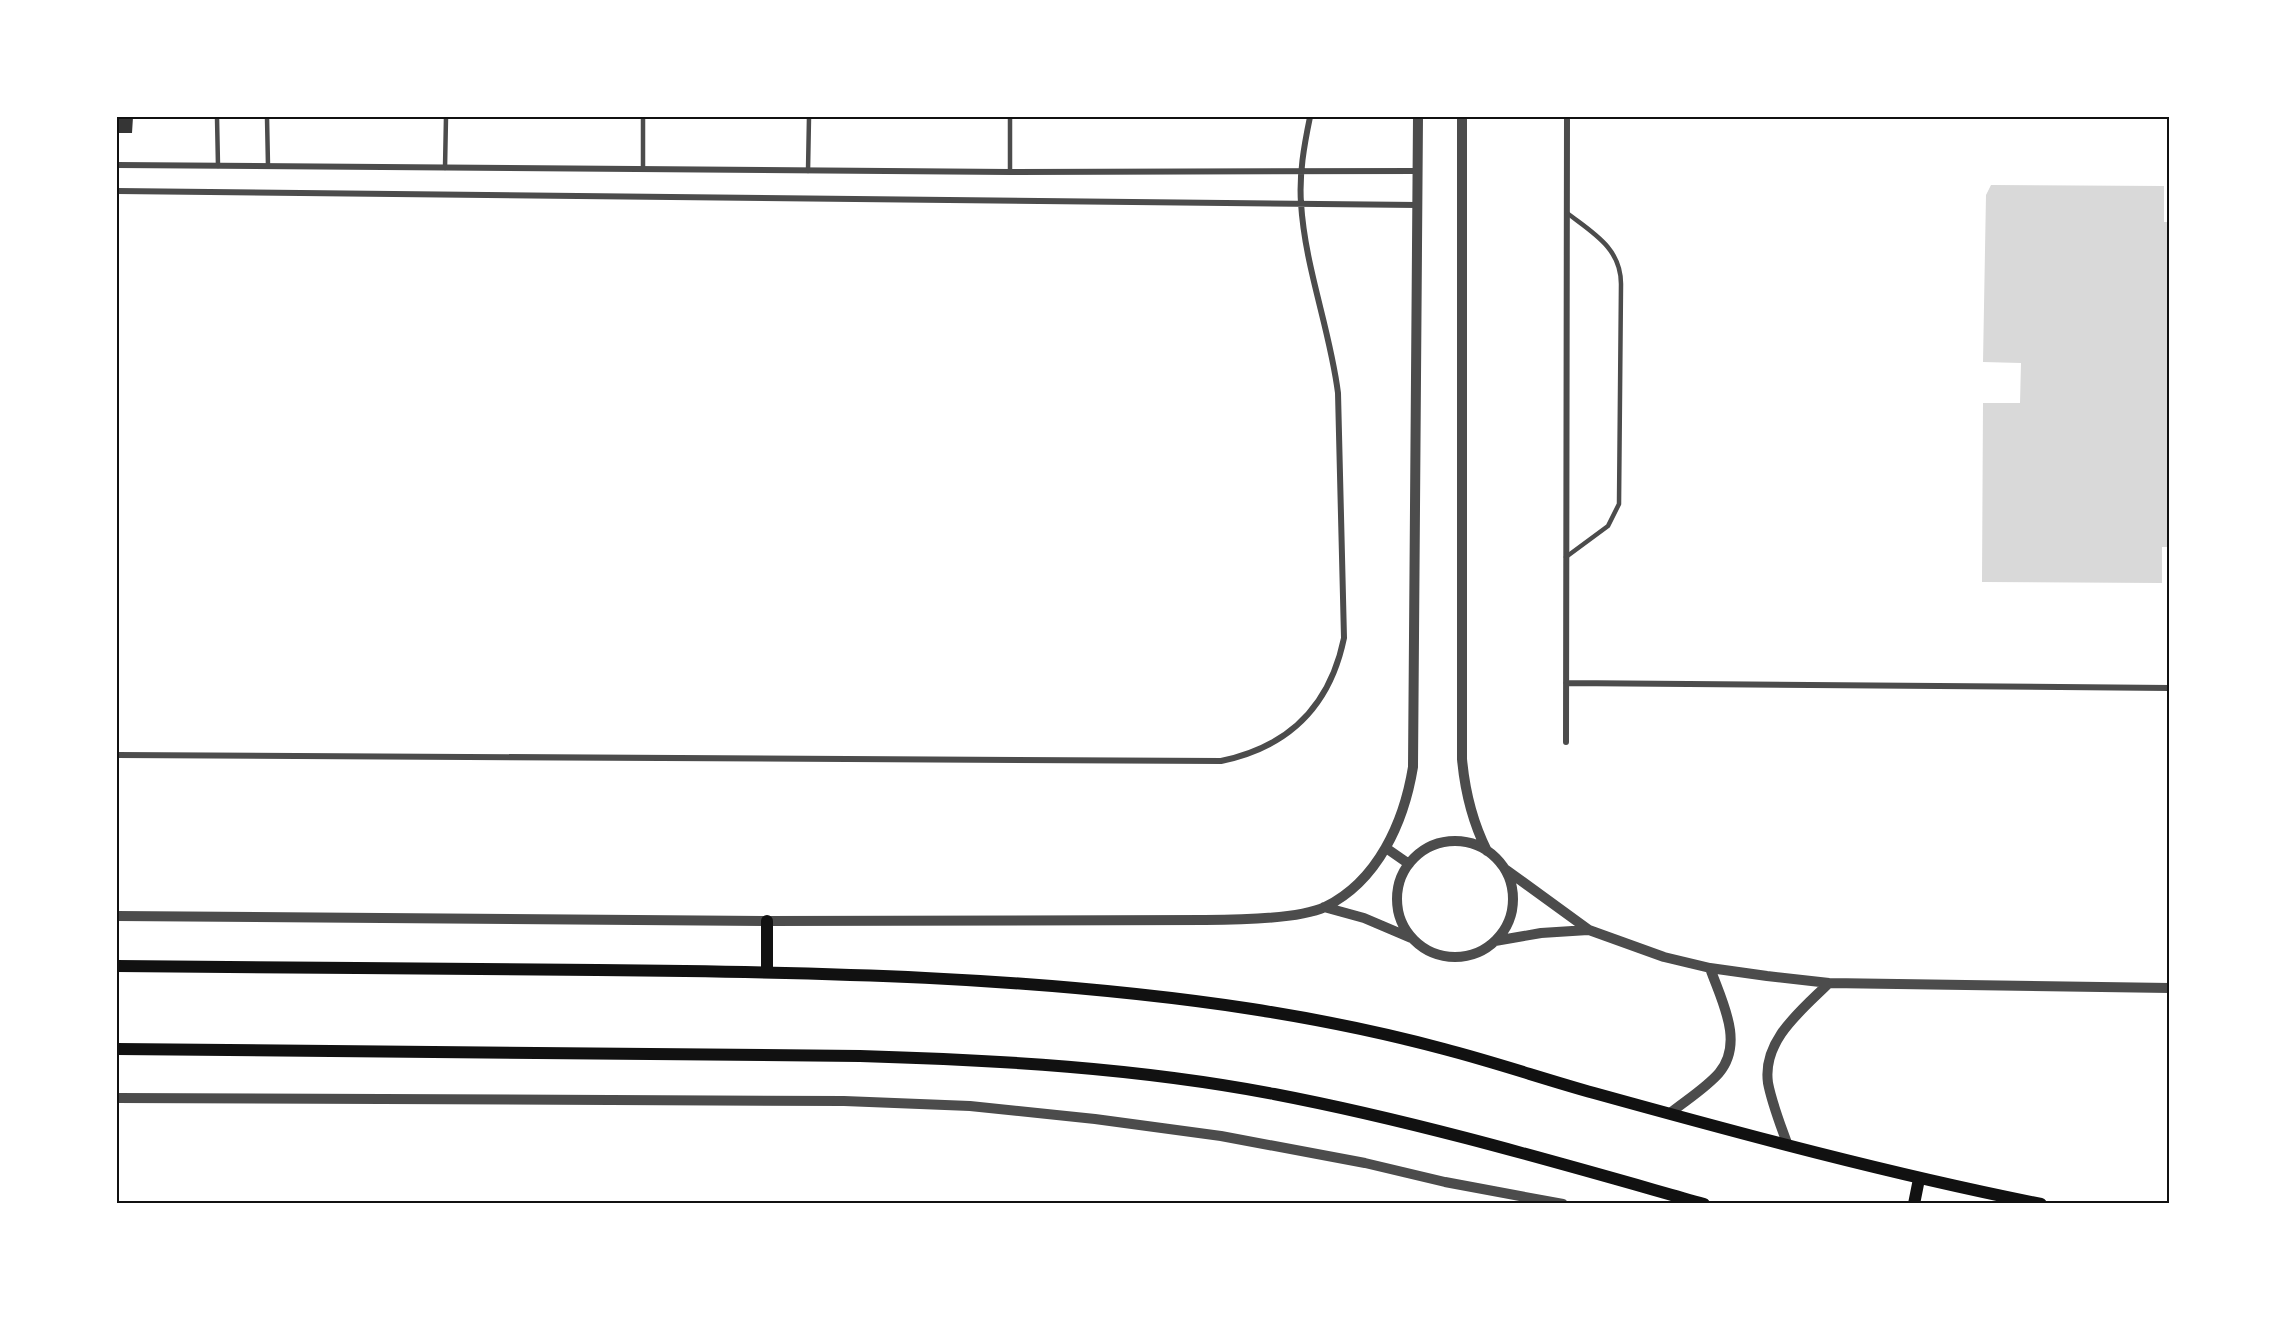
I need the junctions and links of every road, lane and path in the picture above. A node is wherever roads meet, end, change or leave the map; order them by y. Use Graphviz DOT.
graph roads {
  1 [pos="217,117"];
  2 [pos="267,117"];
  3 [pos="446,117"];
  4 [pos="643,117"];
  5 [pos="809,117"];
  6 [pos="1010,117"];
  7 [pos="1310,117"];
  8 [pos="1418,117"];
  9 [pos="1462,117"];
  10 [pos="1567,117"];
  11 [pos="117,165"];
  12 [pos="218,166"];
  13 [pos="268,166"];
  14 [pos="445,168"];
  15 [pos="643,169"];
  16 [pos="808,171"];
  17 [pos="1419,171"];
  18 [pos="1010,172"];
  19 [pos="1300,173"];
  20 [pos="117,191"];
  21 [pos="1301,203"];
  22 [pos="1418,206"];
  23 [pos="1567,213"];
  24 [pos="1566,557"];
  25 [pos="1566,683"];
  26 [pos="2170,688"];
  27 [pos="1566,742"];
  28 [pos="117,755"];
  29 [pos="1386,848"];
  30 [pos="1487,851"];
  31 [pos="1409,864"];
  32 [pos="1505,869"];
  33 [pos="1324,907"];
  34 [pos="117,916"];
  35 [pos="767,921"];
  36 [pos="1589,930"];
  37 [pos="1413,939"];
  38 [pos="1495,941"];
  39 [pos="117,966"];
  40 [pos="1710,968"];
  41 [pos="767,971"];
  42 [pos="1829,983"];
  43 [pos="2170,988"];
  44 [pos="117,1049"];
  45 [pos="117,1098"];
  46 [pos="1669,1114"];
  47 [pos="1788,1146"];
  48 [pos="1919,1179"];
  49 [pos="1563,1204"];
  50 [pos="1704,1204"];
  51 [pos="1914,1204"];
  52 [pos="2041,1204"];
  1 -- 12 [label="lane"];
  2 -- 13 [label="lane"];
  3 -- 14 [label="lane"];
  4 -- 15 [label="lane"];
  5 -- 16 [label="lane"];
  6 -- 18 [label="lane"];
  7 -- 19 [label="street"];
  8 -- 17 [label="street"];
  9 -- 30 [label="street"];
  10 -- 23 [label="street"];
  11 -- 12 [label="street"];
  12 -- 13 [label="street"];
  13 -- 14 [label="street"];
  14 -- 15 [label="street"];
  15 -- 16 [label="street"];
  16 -- 18 [label="street"];
  17 -- 19 [label="street"];
  17 -- 22 [label="street"];
  18 -- 19 [label="street"];
  19 -- 21 [label="street"];
  20 -- 21 [label="street"];
  21 -- 22 [label="street"];
  21 -- 28 [label="street"];
  22 -- 29 [label="street"];
  23 -- 24 [label="street"];
  23 -- 24 [label="lane"];
  24 -- 25 [label="street"];
  25 -- 26 [label="street"];
  25 -- 27 [label="street"];
  29 -- 31 [label="street"];
  29 -- 33 [label="street"];
  30 -- 31 [label="street"];
  30 -- 32 [label="street"];
  31 -- 37 [label="street"];
  32 -- 36 [label="street"];
  32 -- 38 [label="street"];
  33 -- 35 [label="street"];
  33 -- 37 [label="street"];
  34 -- 35 [label="street"];
  35 -- 41 [label="main road"];
  36 -- 38 [label="street"];
  36 -- 40 [label="street"];
  37 -- 38 [label="street"];
  39 -- 41 [label="main road"];
  40 -- 42 [label="street"];
  40 -- 46 [label="street"];
  41 -- 46 [label="main road"];
  42 -- 43 [label="street"];
  42 -- 47 [label="street"];
  44 -- 50 [label="main road"];
  45 -- 49 [label="street"];
  46 -- 47 [label="main road"];
  47 -- 48 [label="main road"];
  48 -- 51 [label="main road"];
  48 -- 52 [label="main road"];
}
